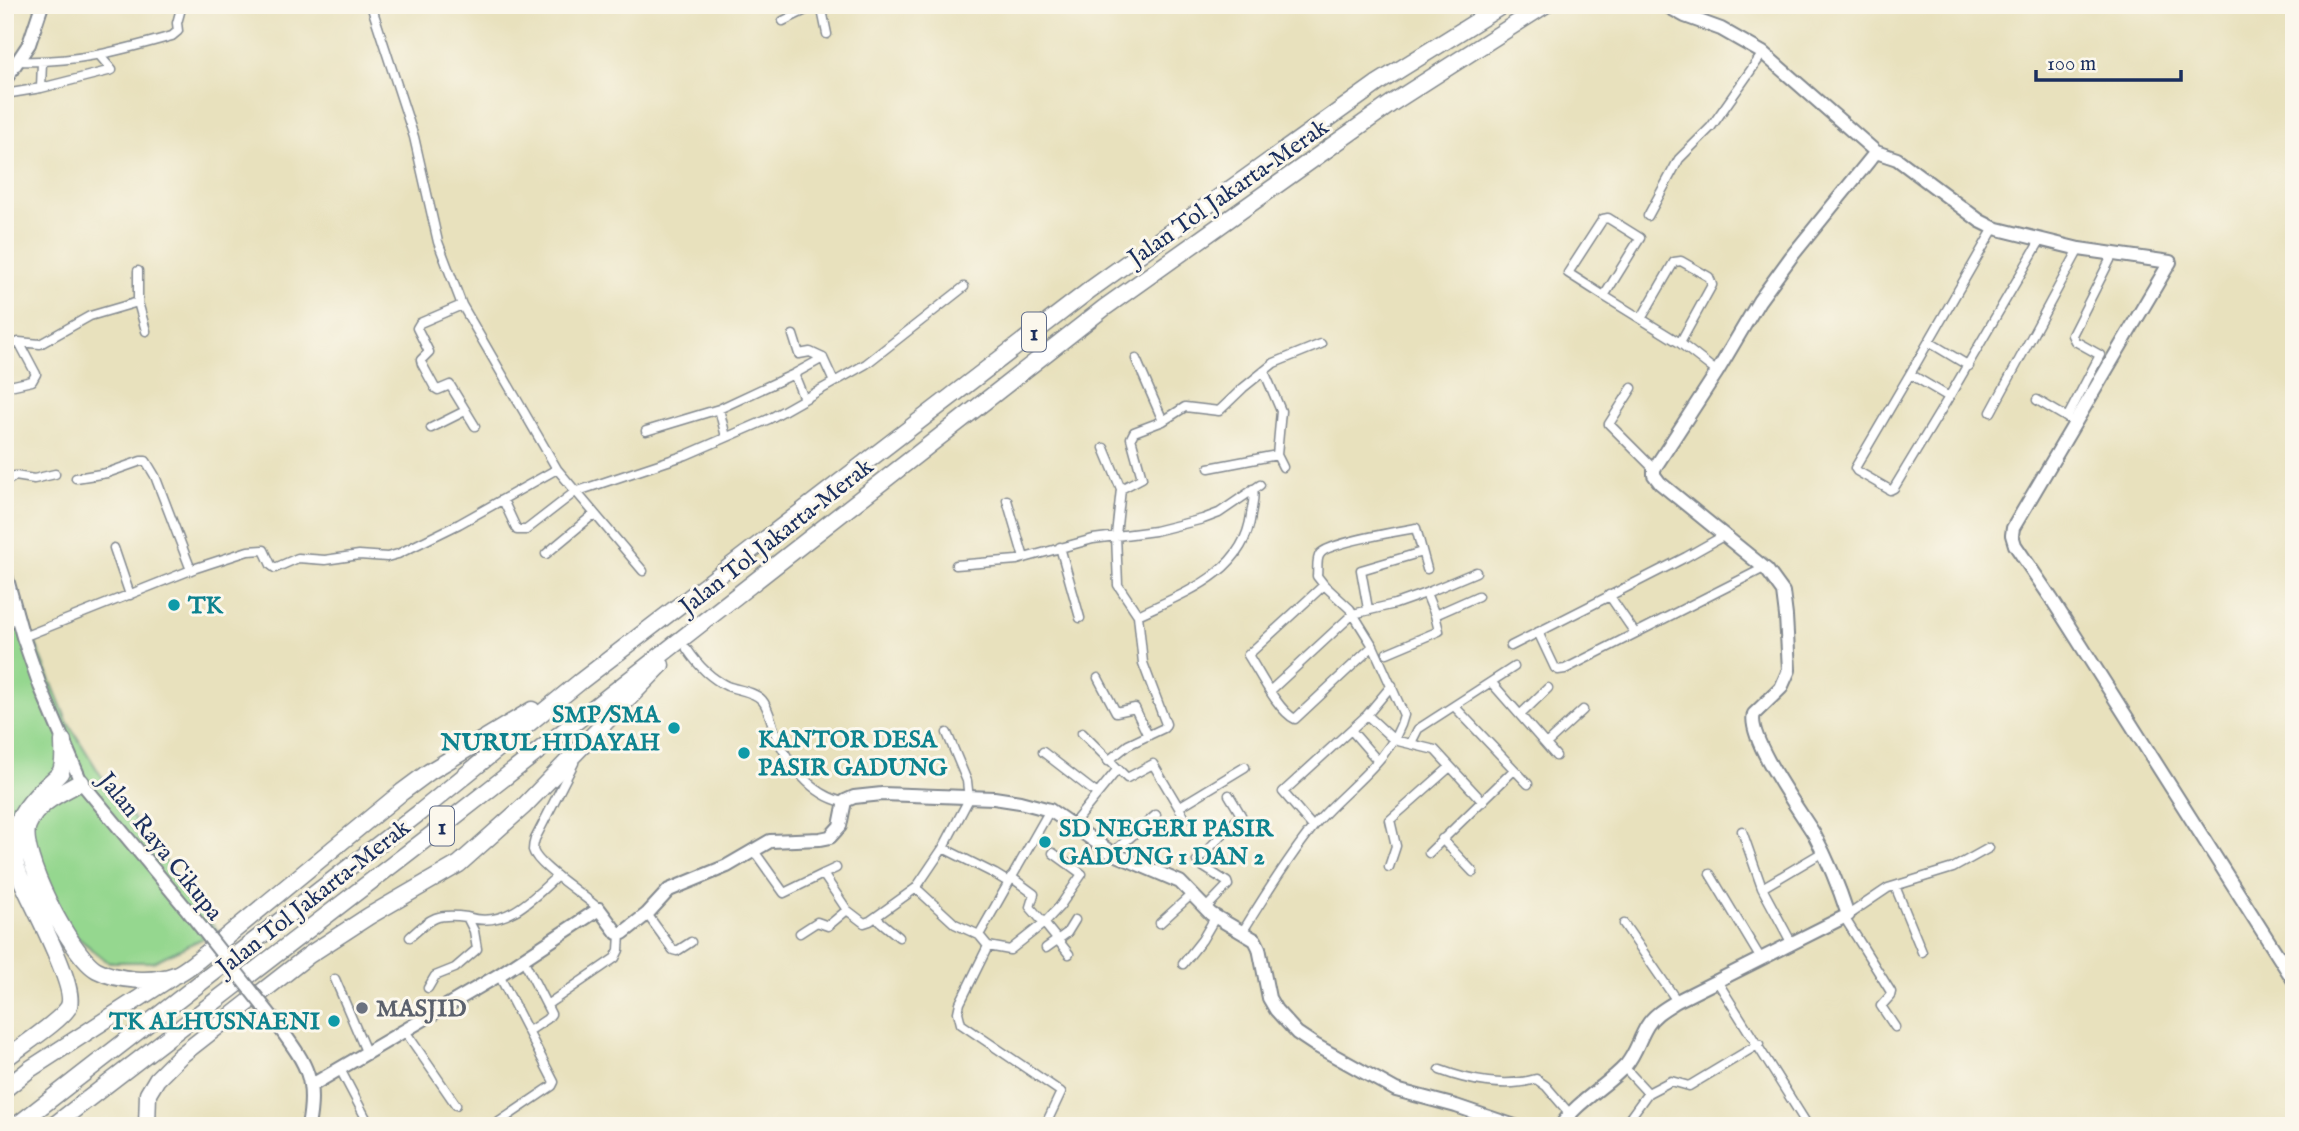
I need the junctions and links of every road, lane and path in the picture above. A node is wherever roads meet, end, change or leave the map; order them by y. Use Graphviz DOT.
graph roads {
  1 [pos="42,5"];
  2 [pos="182,5"];
  3 [pos="371,5"];
  4 [pos="818,5"];
  5 [pos="1503,5"];
  6 [pos="1545,5"];
  7 [pos="1665,5"];
  8 [pos="783,22"];
  9 [pos="827,34"];
  10 [pos="1763,53"];
  11 [pos="100,56"];
  12 [pos="19,61"];
  13 [pos="42,62"];
  14 [pos="5,80"];
  15 [pos="41,88"];
  16 [pos="5,94"];
  17 [pos="1875,152"];
  18 [pos="1648,216"];
  19 [pos="1994,228"];
  20 [pos="2041,239"];
  21 [pos="2079,249"];
  22 [pos="2113,254"];
  23 [pos="138,271"];
  24 [pos="964,287"];
  25 [pos="1604,296"];
  26 [pos="138,302"];
  27 [pos="462,304"];
  28 [pos="1641,319"];
  29 [pos="146,331"];
  30 [pos="793,335"];
  31 [pos="19,342"];
  32 [pos="1929,342"];
  33 [pos="1679,343"];
  34 [pos="1321,344"];
  35 [pos="5,346"];
  36 [pos="823,358"];
  37 [pos="1136,359"];
  38 [pos="1969,366"];
  39 [pos="1264,371"];
  40 [pos="1717,372"];
  41 [pos="794,374"];
  42 [pos="1910,374"];
  43 [pos="834,382"];
  44 [pos="5,387"];
  45 [pos="1633,388"];
  46 [pos="1949,397"];
  47 [pos="804,399"];
  48 [pos="2037,400"];
  49 [pos="719,409"];
  50 [pos="465,411"];
  51 [pos="1991,412"];
  52 [pos="2071,420"];
  53 [pos="1163,421"];
  54 [pos="475,426"];
  55 [pos="431,428"];
  56 [pos="646,431"];
  57 [pos="726,437"];
  58 [pos="1104,449"];
  59 [pos="1277,455"];
  60 [pos="1283,467"];
  61 [pos="1209,468"];
  62 [pos="557,469"];
  63 [pos="1654,469"];
  64 [pos="55,474"];
  65 [pos="76,478"];
  66 [pos="5,482"];
  67 [pos="1121,489"];
  68 [pos="575,492"];
  69 [pos="503,500"];
  70 [pos="1007,500"];
  71 [pos="594,514"];
  72 [pos="1725,535"];
  73 [pos="1116,536"];
  74 [pos="1060,547"];
  75 [pos="114,548"];
  76 [pos="1422,552"];
  77 [pos="546,554"];
  78 [pos="1024,558"];
  79 [pos="956,565"];
  80 [pos="1764,568"];
  81 [pos="1427,569"];
  82 [pos="191,570"];
  83 [pos="643,571"];
  84 [pos="5,572"];
  85 [pos="1476,572"];
  86 [pos="1324,585"];
  87 [pos="1426,593"];
  88 [pos="130,595"];
  89 [pos="1478,596"];
  90 [pos="1609,596"];
  91 [pos="1367,609"];
  92 [pos="1355,614"];
  93 [pos="1138,615"];
  94 [pos="1435,615"];
  95 [pos="1080,618"];
  96 [pos="11,621"];
  97 [pos="1538,632"];
  98 [pos="1635,633"];
  99 [pos="23,638"];
  100 [pos="683,645"];
  101 [pos="1373,646"];
  102 [pos="1511,646"];
  103 [pos="1387,653"];
  104 [pos="1514,667"];
  105 [pos="1098,678"];
  106 [pos="581,681"];
  107 [pos="1491,682"];
  108 [pos="1392,685"];
  109 [pos="1548,688"];
  110 [pos="1270,691"];
  111 [pos="1454,706"];
  112 [pos="1583,710"];
  113 [pos="1367,715"];
  114 [pos="1520,715"];
  115 [pos="1351,730"];
  116 [pos="947,733"];
  117 [pos="1082,733"];
  118 [pos="1148,736"];
  119 [pos="1395,740"];
  120 [pos="63,741"];
  121 [pos="586,742"];
  122 [pos="1409,742"];
  123 [pos="1546,744"];
  124 [pos="1043,752"];
  125 [pos="1556,756"];
  126 [pos="1377,760"];
  127 [pos="1108,761"];
  128 [pos="1245,767"];
  129 [pos="1450,767"];
  130 [pos="1117,770"];
  131 [pos="1514,770"];
  132 [pos="81,782"];
  133 [pos="1528,783"];
  134 [pos="1096,793"];
  135 [pos="1229,795"];
  136 [pos="970,799"];
  137 [pos="844,802"];
  138 [pos="1483,802"];
  139 [pos="1179,807"];
  140 [pos="1050,810"];
  141 [pos="1156,815"];
  142 [pos="1185,818"];
  143 [pos="1073,824"];
  144 [pos="1313,827"];
  145 [pos="1742,831"];
  146 [pos="1442,839"];
  147 [pos="943,848"];
  148 [pos="1989,848"];
  149 [pos="754,851"];
  150 [pos="1823,852"];
  151 [pos="1053,853"];
  152 [pos="1112,853"];
  153 [pos="1429,853"];
  154 [pos="1388,867"];
  155 [pos="836,868"];
  156 [pos="1473,872"];
  157 [pos="823,874"];
  158 [pos="1710,874"];
  159 [pos="557,876"];
  160 [pos="1009,880"];
  161 [pos="1895,886"];
  162 [pos="916,888"];
  163 [pos="1762,888"];
  164 [pos="1192,894"];
  165 [pos="598,908"];
  166 [pos="847,910"];
  167 [pos="1210,913"];
  168 [pos="647,914"];
  169 [pos="1846,916"];
  170 [pos="467,918"];
  171 [pos="876,918"];
  172 [pos="1075,920"];
  173 [pos="1044,923"];
  174 [pos="1160,923"];
  175 [pos="1624,924"];
  176 [pos="1243,931"];
  177 [pos="800,933"];
  178 [pos="620,934"];
  179 [pos="979,935"];
  180 [pos="410,937"];
  181 [pos="899,937"];
  182 [pos="1058,939"];
  183 [pos="691,942"];
  184 [pos="1791,942"];
  185 [pos="988,946"];
  186 [pos="1046,948"];
  187 [pos="1922,952"];
  188 [pos="1069,954"];
  189 [pos="523,959"];
  190 [pos="1761,959"];
  191 [pos="1183,964"];
  192 [pos="176,975"];
  193 [pos="499,975"];
  194 [pos="335,979"];
  195 [pos="1717,981"];
  196 [pos="2294,981"];
  197 [pos="428,988"];
  198 [pos="1677,1001"];
  199 [pos="548,1004"];
  200 [pos="1895,1027"];
  201 [pos="405,1031"];
  202 [pos="529,1031"];
  203 [pos="1759,1044"];
  204 [pos="367,1054"];
  205 [pos="5,1059"];
  206 [pos="1624,1067"];
  207 [pos="340,1069"];
  208 [pos="1440,1070"];
  209 [pos="312,1085"];
  210 [pos="5,1089"];
  211 [pos="1648,1093"];
  212 [pos="456,1105"];
  213 [pos="1570,1114"];
  214 [pos="16,1126"];
  215 [pos="53,1126"];
  216 [pos="147,1126"];
  217 [pos="308,1126"];
  218 [pos="370,1126"];
  219 [pos="494,1126"];
  220 [pos="1045,1126"];
  221 [pos="1515,1126"];
  222 [pos="1561,1126"];
  223 [pos="1624,1126"];
  224 [pos="1808,1126"];
  1 -- 12 [label="street"];
  2 -- 11 [label="street"];
  3 -- 27 [label="street"];
  4 -- 8 [label="street"];
  4 -- 9 [label="street"];
  5 -- 106 [label="highway, Jalan Tol Jakarta–Merak / 1"];
  6 -- 100 [label="highway, Jalan Tol Jakarta–Merak / 1"];
  7 -- 10 [label="street"];
  10 -- 17 [label="street"];
  10 -- 18 [label="street"];
  11 -- 13 [label="street"];
  11 -- 15 [label="street"];
  12 -- 13 [label="street"];
  12 -- 14 [label="street"];
  13 -- 15 [label="street"];
  15 -- 16 [label="street"];
  17 -- 19 [label="street"];
  17 -- 40 [label="street"];
  19 -- 20 [label="street"];
  19 -- 32 [label="street"];
  20 -- 21 [label="street"];
  20 -- 38 [label="street"];
  21 -- 22 [label="street"];
  21 -- 51 [label="street"];
  22 -- 52 [label="street"];
  22 -- 52 [label="street"];
  23 -- 26 [label="street"];
  24 -- 43 [label="street"];
  25 -- 25 [label="street"];
  25 -- 28 [label="street"];
  26 -- 29 [label="street"];
  26 -- 31 [label="street"];
  27 -- 50 [label="street"];
  27 -- 62 [label="street"];
  28 -- 33 [label="street"];
  28 -- 33 [label="street"];
  30 -- 36 [label="street"];
  31 -- 35 [label="street"];
  31 -- 44 [label="street"];
  32 -- 38 [label="street"];
  32 -- 42 [label="street"];
  33 -- 40 [label="street"];
  34 -- 39 [label="street"];
  36 -- 41 [label="street"];
  36 -- 43 [label="street"];
  37 -- 53 [label="street"];
  38 -- 46 [label="street"];
  39 -- 53 [label="street"];
  39 -- 59 [label="street"];
  40 -- 63 [label="street"];
  41 -- 47 [label="street"];
  41 -- 49 [label="street"];
  42 -- 46 [label="street"];
  42 -- 46 [label="street"];
  43 -- 47 [label="street"];
  45 -- 63 [label="street"];
  47 -- 57 [label="street"];
  48 -- 52 [label="street"];
  49 -- 56 [label="street"];
  49 -- 57 [label="street"];
  50 -- 54 [label="street"];
  50 -- 55 [label="street"];
  52 -- 196 [label="street"];
  53 -- 67 [label="street"];
  57 -- 68 [label="street"];
  58 -- 67 [label="street"];
  59 -- 60 [label="street"];
  59 -- 61 [label="street"];
  62 -- 68 [label="street"];
  62 -- 69 [label="street"];
  63 -- 72 [label="street"];
  64 -- 66 [label="street"];
  65 -- 82 [label="street"];
  67 -- 73 [label="street"];
  68 -- 69 [label="street"];
  68 -- 71 [label="street"];
  69 -- 82 [label="street"];
  70 -- 78 [label="street"];
  71 -- 77 [label="street"];
  71 -- 83 [label="street"];
  72 -- 80 [label="street"];
  72 -- 90 [label="street"];
  73 -- 74 [label="street"];
  73 -- 93 [label="street"];
  73 -- 93 [label="street"];
  74 -- 78 [label="street"];
  74 -- 95 [label="street"];
  75 -- 88 [label="street"];
  76 -- 81 [label="street"];
  76 -- 86 [label="street"];
  76 -- 91 [label="street"];
  78 -- 79 [label="street"];
  80 -- 98 [label="street"];
  80 -- 150 [label="street"];
  82 -- 88 [label="street"];
  84 -- 96 [label="street, Jalan Raya Cikupa"];
  85 -- 87 [label="street"];
  86 -- 92 [label="street"];
  86 -- 110 [label="street"];
  87 -- 91 [label="street"];
  87 -- 94 [label="street"];
  88 -- 99 [label="street"];
  89 -- 94 [label="street"];
  90 -- 97 [label="street"];
  90 -- 98 [label="street"];
  91 -- 92 [label="street"];
  92 -- 101 [label="street"];
  92 -- 110 [label="street"];
  93 -- 118 [label="street"];
  94 -- 103 [label="street"];
  96 -- 99 [label="street, Jalan Raya Cikupa"];
  97 -- 98 [label="street"];
  97 -- 102 [label="street"];
  99 -- 120 [label="street, Jalan Raya Cikupa"];
  100 -- 121 [label="highway"];
  100 -- 137 [label="street"];
  100 -- 215 [label="highway, Jalan Tol Jakarta–Merak / 1"];
  101 -- 108 [label="street"];
  101 -- 110 [label="street"];
  104 -- 107 [label="street"];
  105 -- 118 [label="street"];
  106 -- 192 [label="highway"];
  106 -- 214 [label="highway, Jalan Tol Jakarta–Merak / 1"];
  107 -- 111 [label="street"];
  107 -- 114 [label="street"];
  108 -- 113 [label="street"];
  108 -- 119 [label="street"];
  109 -- 114 [label="street"];
  111 -- 122 [label="street"];
  111 -- 131 [label="street"];
  112 -- 123 [label="street"];
  113 -- 115 [label="street"];
  113 -- 119 [label="street"];
  114 -- 123 [label="street"];
  115 -- 126 [label="street"];
  115 -- 144 [label="street"];
  116 -- 136 [label="street"];
  117 -- 127 [label="street"];
  118 -- 127 [label="street"];
  119 -- 122 [label="street"];
  119 -- 126 [label="street"];
  120 -- 132 [label="street, Jalan Raya Cikupa"];
  120 -- 205 [label="highway"];
  121 -- 159 [label="street"];
  121 -- 216 [label="highway"];
  122 -- 129 [label="street"];
  123 -- 125 [label="street"];
  124 -- 134 [label="street"];
  126 -- 144 [label="street"];
  127 -- 130 [label="street"];
  128 -- 139 [label="street"];
  129 -- 138 [label="street"];
  129 -- 154 [label="street"];
  130 -- 134 [label="street"];
  130 -- 139 [label="street"];
  131 -- 133 [label="street"];
  131 -- 138 [label="street"];
  132 -- 192 [label="highway"];
  132 -- 209 [label="street, Jalan Raya Cikupa, bridge"];
  134 -- 143 [label="street"];
  135 -- 167 [label="street"];
  136 -- 137 [label="street"];
  136 -- 140 [label="street"];
  136 -- 147 [label="street"];
  137 -- 149 [label="street"];
  138 -- 146 [label="street"];
  139 -- 142 [label="street"];
  140 -- 143 [label="street"];
  140 -- 160 [label="street"];
  141 -- 152 [label="street"];
  143 -- 152 [label="street"];
  144 -- 176 [label="street"];
  145 -- 163 [label="street"];
  146 -- 153 [label="street"];
  146 -- 156 [label="street"];
  147 -- 160 [label="street"];
  147 -- 162 [label="street"];
  148 -- 161 [label="street"];
  149 -- 157 [label="street"];
  149 -- 168 [label="street"];
  150 -- 163 [label="street"];
  150 -- 169 [label="street"];
  151 -- 173 [label="street"];
  152 -- 164 [label="street"];
  155 -- 157 [label="street"];
  157 -- 166 [label="street"];
  158 -- 190 [label="street"];
  159 -- 165 [label="street"];
  159 -- 170 [label="street"];
  160 -- 173 [label="street"];
  160 -- 179 [label="street"];
  161 -- 169 [label="street"];
  161 -- 187 [label="street"];
  162 -- 171 [label="street"];
  162 -- 179 [label="street"];
  163 -- 184 [label="street"];
  164 -- 167 [label="street"];
  164 -- 174 [label="street"];
  165 -- 178 [label="street"];
  165 -- 189 [label="street"];
  166 -- 171 [label="street"];
  166 -- 177 [label="street"];
  167 -- 176 [label="street"];
  167 -- 191 [label="street"];
  168 -- 178 [label="street"];
  168 -- 183 [label="street"];
  169 -- 184 [label="street"];
  169 -- 200 [label="street"];
  170 -- 180 [label="street"];
  170 -- 197 [label="street"];
  171 -- 181 [label="street"];
  172 -- 182 [label="street"];
  173 -- 182 [label="street"];
  173 -- 185 [label="street"];
  175 -- 198 [label="street"];
  176 -- 221 [label="street"];
  178 -- 199 [label="street"];
  179 -- 185 [label="street"];
  182 -- 186 [label="street"];
  182 -- 188 [label="street"];
  184 -- 190 [label="street"];
  185 -- 220 [label="street"];
  189 -- 193 [label="street"];
  189 -- 199 [label="street"];
  190 -- 195 [label="street"];
  192 -- 210 [label="highway"];
  193 -- 201 [label="street"];
  193 -- 202 [label="street"];
  194 -- 204 [label="street"];
  195 -- 198 [label="street"];
  195 -- 203 [label="street"];
  198 -- 206 [label="street"];
  199 -- 202 [label="street"];
  201 -- 204 [label="street"];
  201 -- 212 [label="street"];
  202 -- 219 [label="street"];
  203 -- 211 [label="street"];
  203 -- 224 [label="street"];
  204 -- 207 [label="street"];
  206 -- 211 [label="street"];
  206 -- 213 [label="street"];
  207 -- 209 [label="street"];
  207 -- 218 [label="street"];
  208 -- 213 [label="street"];
  209 -- 217 [label="street"];
  211 -- 223 [label="street"];
  213 -- 222 [label="street"];
}
